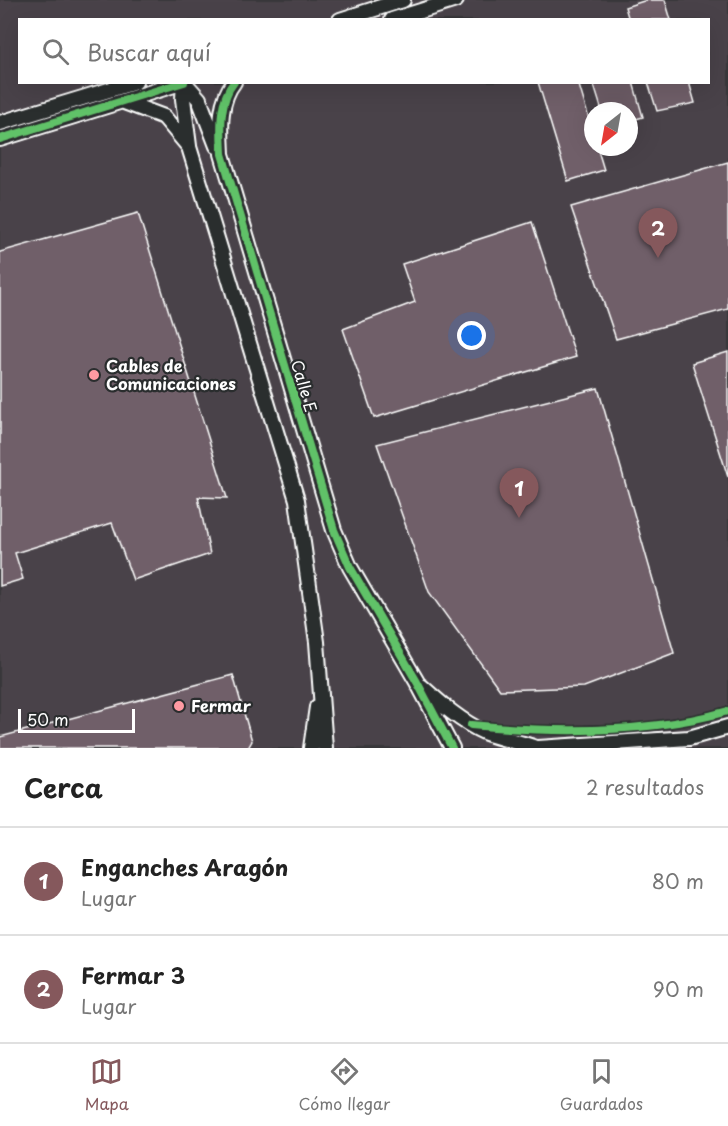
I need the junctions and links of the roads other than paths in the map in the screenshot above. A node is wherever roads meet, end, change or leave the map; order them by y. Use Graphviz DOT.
graph roads {
  1 [pos="403,0"];
  2 [pos="456,0"];
  3 [pos="346,18"];
  4 [pos="398,18"];
  5 [pos="128,84"];
  6 [pos="178,84"];
  7 [pos="184,84"];
  8 [pos="186,84"];
  9 [pos="232,84"];
  10 [pos="124,102"];
  11 [pos="0,123"];
  12 [pos="0,139"];
  13 [pos="189,147"];
  14 [pos="222,154"];
  15 [pos="417,682"];
  16 [pos="320,696"];
  17 [pos="728,727"];
  18 [pos="310,748"];
  19 [pos="325,748"];
  20 [pos="452,748"];
  21 [pos="537,748"];
  1 -- 3 [label="street"];
  2 -- 4 [label="street"];
  5 -- 11 [label="street"];
  6 -- 10 [label="street"];
  7 -- 13 [label="street"];
  8 -- 14 [label="street"];
  9 -- 14 [label="street, Calle E"];
  10 -- 12 [label="street"];
  10 -- 13 [label="street"];
  13 -- 16 [label="street"];
  14 -- 15 [label="street, Calle E"];
  15 -- 20 [label="street, Calle E"];
  15 -- 21 [label="street, Calle E"];
  16 -- 18 [label="street"];
  16 -- 19 [label="street"];
  17 -- 21 [label="street, Calle E"];
}
